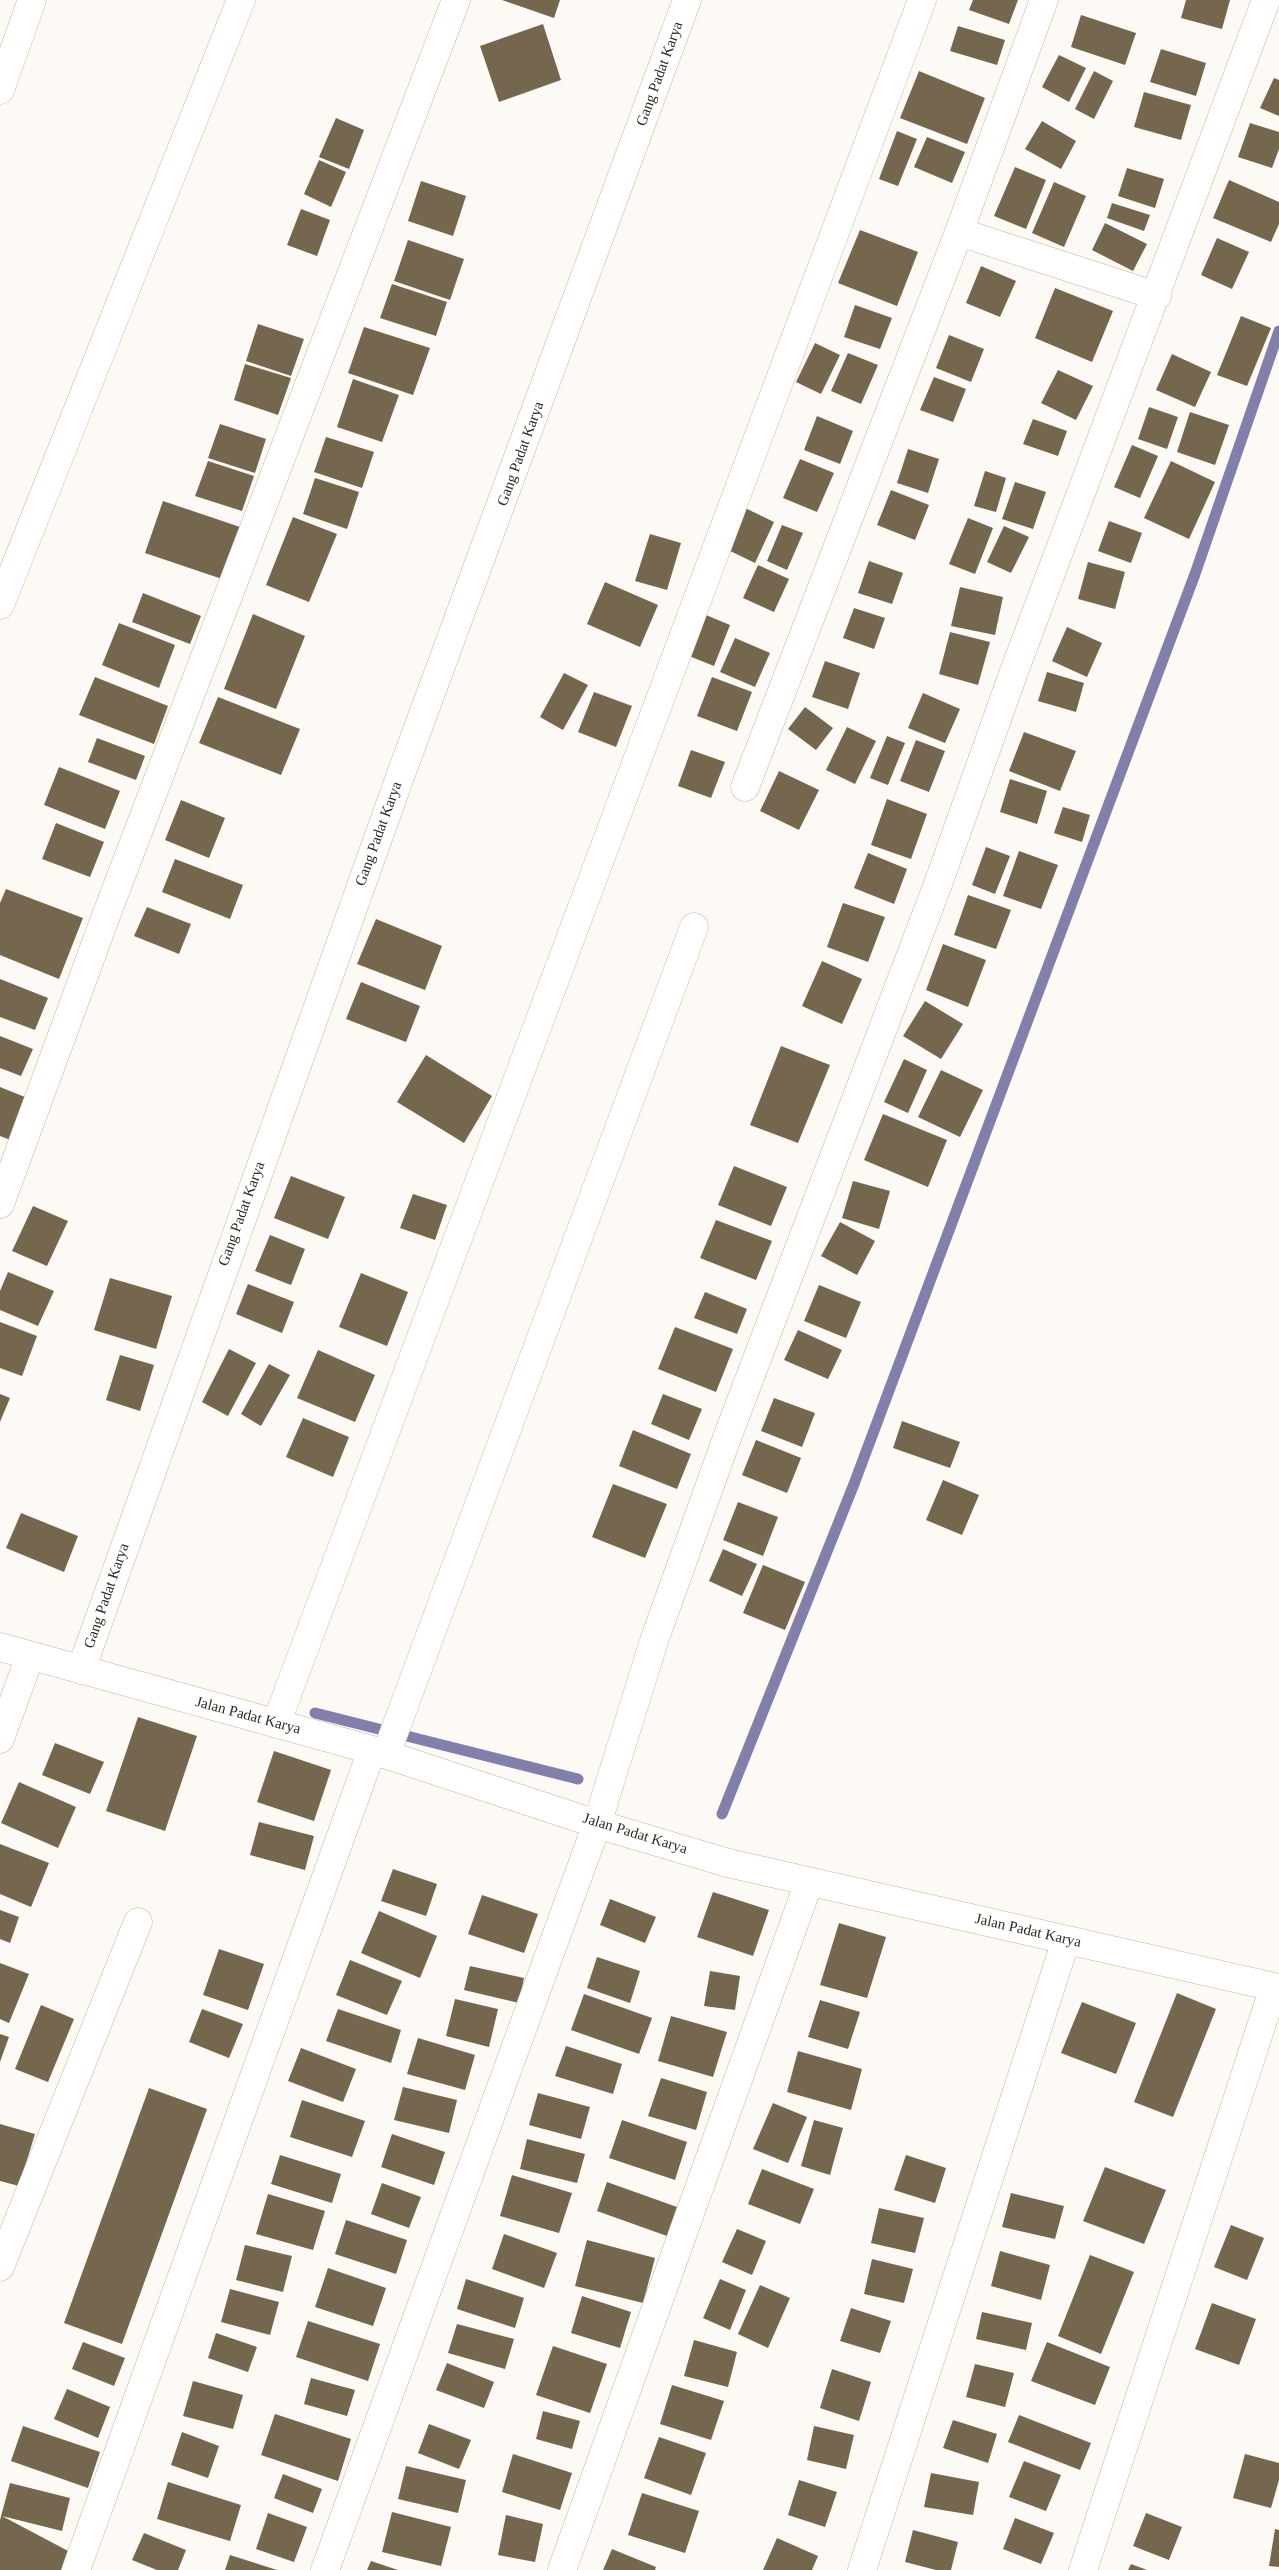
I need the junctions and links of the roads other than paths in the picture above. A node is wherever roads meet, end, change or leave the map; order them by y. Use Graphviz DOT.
graph roads {
  1 [pos="32,0"];
  2 [pos="241,0"];
  3 [pos="456,0"];
  4 [pos="687,0"];
  5 [pos="922,0"];
  6 [pos="1044,0"];
  7 [pos="1266,0"];
  8 [pos="0,90"];
  9 [pos="959,232"];
  10 [pos="1157,296"];
  11 [pos="0,605"];
  12 [pos="745,786"];
  13 [pos="694,928"];
  14 [pos="0,1204"];
  15 [pos="0,1647"];
  16 [pos="30,1656"];
  17 [pos="81,1670"];
  18 [pos="276,1724"];
  19 [pos="0,1739"];
  20 [pos="379,1752"];
  21 [pos="597,1824"];
  22 [pos="809,1882"];
  23 [pos="138,1922"];
  24 [pos="1066,1940"];
  25 [pos="1276,1987"];
  26 [pos="0,2267"];
  27 [pos="76,2570"];
  28 [pos="325,2570"];
  29 [pos="562,2570"];
  30 [pos="862,2570"];
  31 [pos="1083,2570"];
  1 -- 8 [label="street"];
  2 -- 11 [label="street"];
  3 -- 14 [label="street"];
  4 -- 17 [label="street, Gang Padat Karya"];
  5 -- 18 [label="street"];
  6 -- 9 [label="street"];
  7 -- 10 [label="street"];
  9 -- 10 [label="street"];
  9 -- 12 [label="street"];
  10 -- 21 [label="street"];
  13 -- 20 [label="street"];
  15 -- 16 [label="street, Jalan Padat Karya"];
  16 -- 17 [label="street, Jalan Padat Karya"];
  16 -- 19 [label="street"];
  17 -- 18 [label="street, Jalan Padat Karya"];
  18 -- 20 [label="street, Jalan Padat Karya"];
  20 -- 21 [label="street, Jalan Padat Karya"];
  20 -- 27 [label="street"];
  21 -- 22 [label="street, Jalan Padat Karya"];
  21 -- 28 [label="street"];
  22 -- 24 [label="street, Jalan Padat Karya"];
  22 -- 29 [label="street"];
  23 -- 26 [label="street"];
  24 -- 25 [label="street, Jalan Padat Karya"];
  24 -- 30 [label="street"];
  25 -- 31 [label="street"];
}
